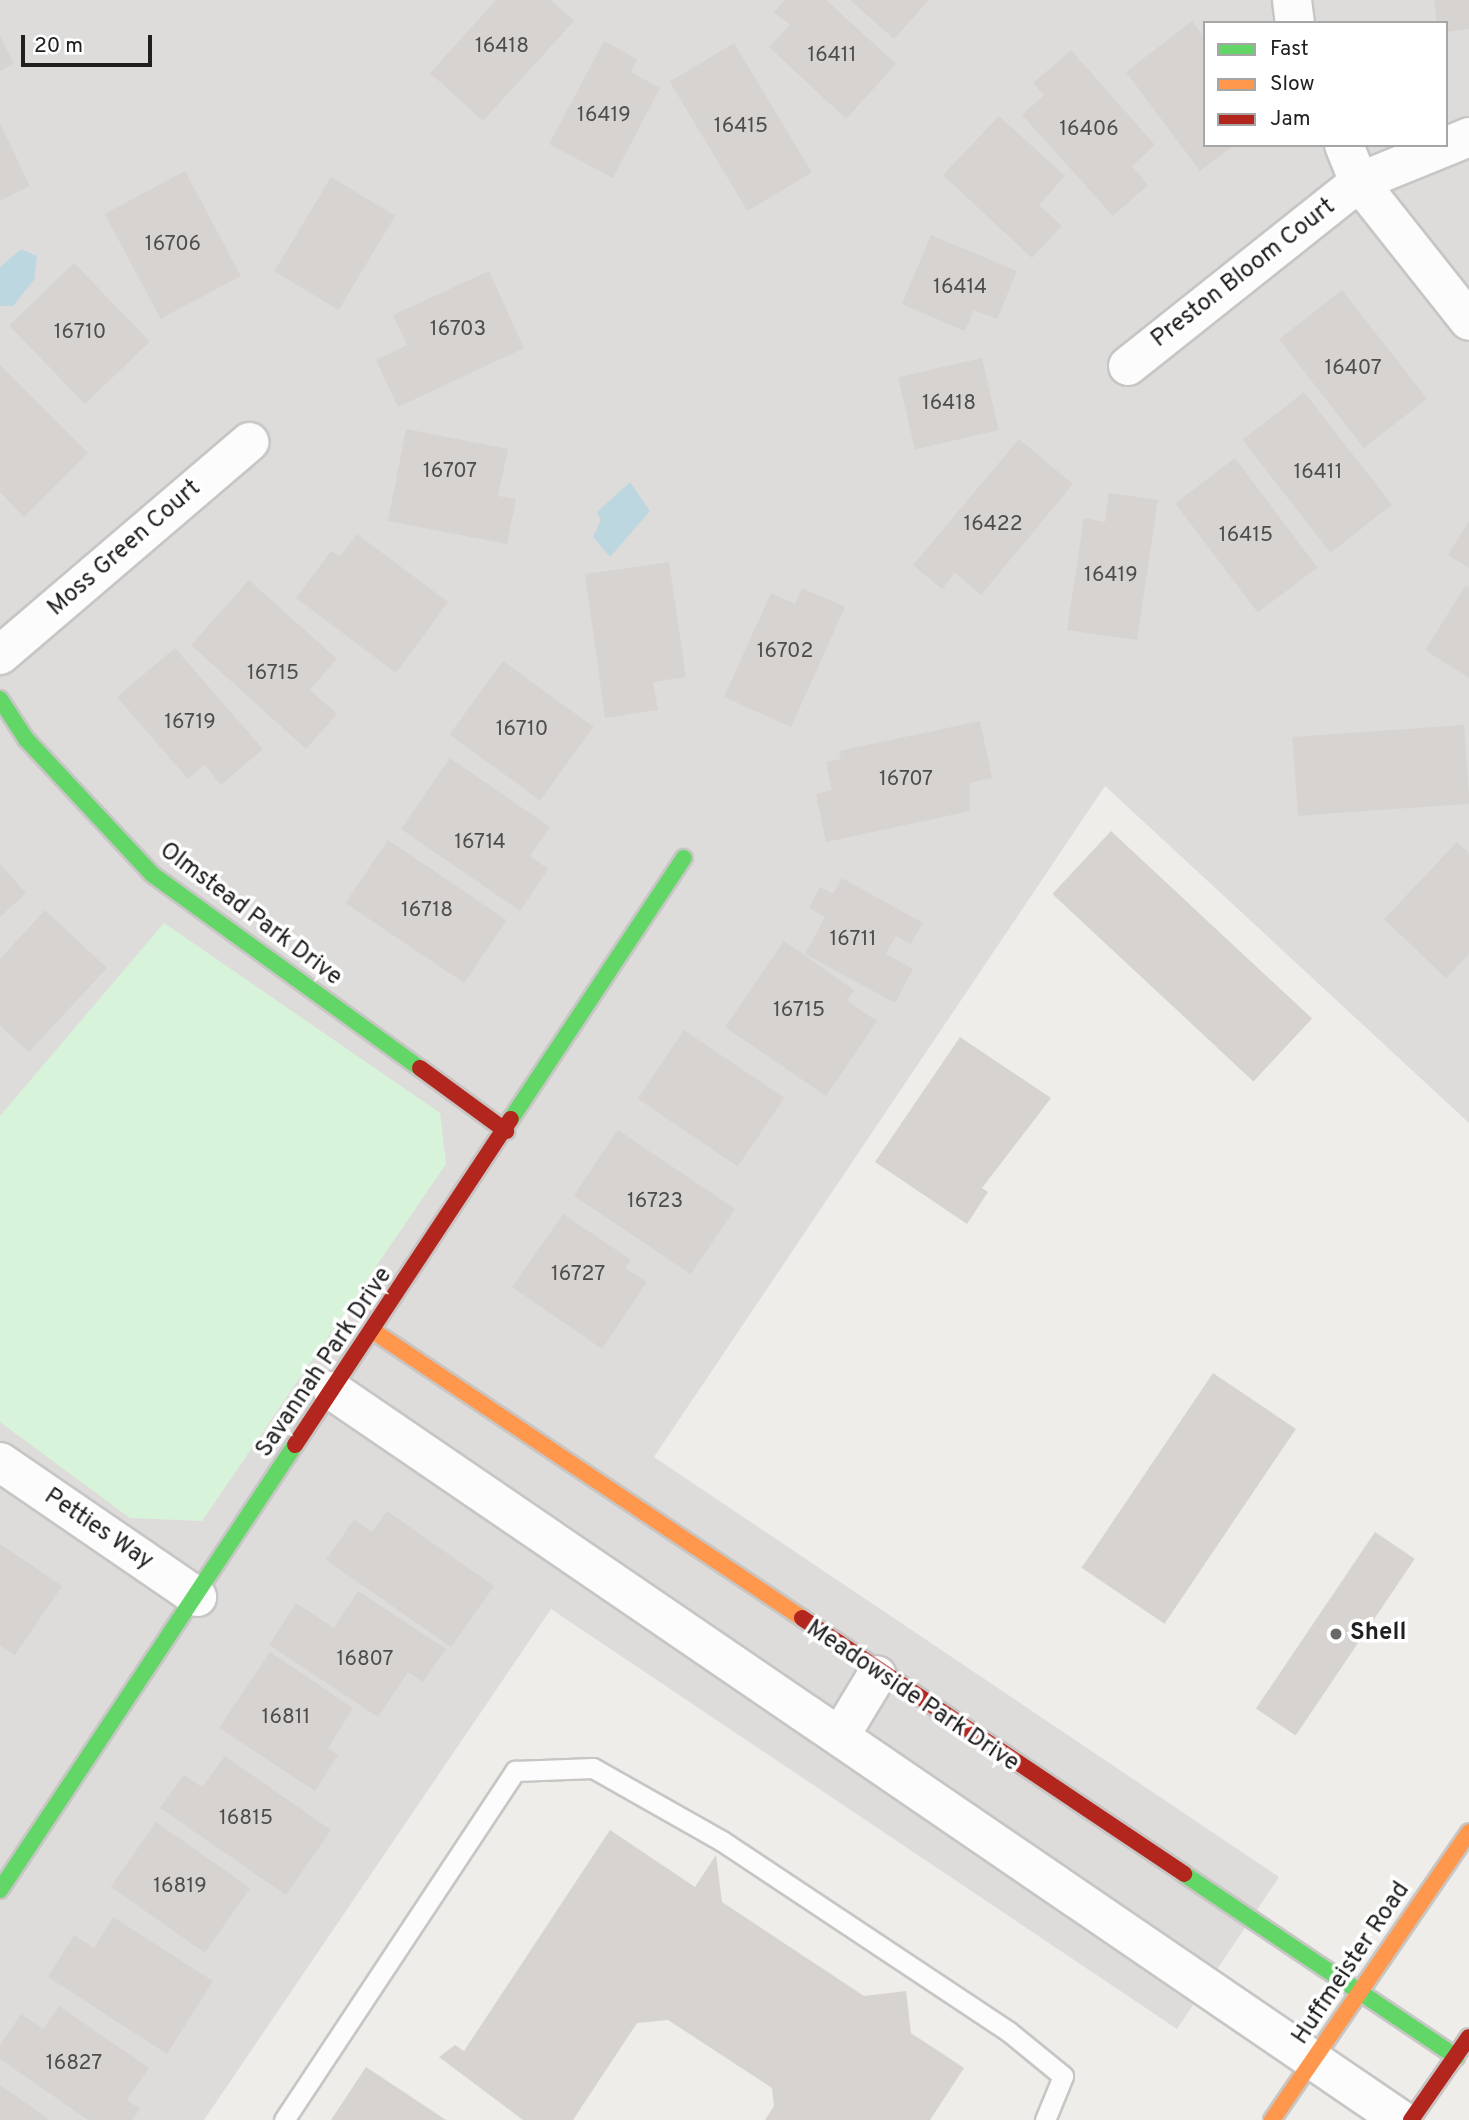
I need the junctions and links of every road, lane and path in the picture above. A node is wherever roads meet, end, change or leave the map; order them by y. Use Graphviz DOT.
graph roads {
  1 [pos="1292,0"];
  2 [pos="1296,21"];
  3 [pos="1469,137"];
  4 [pos="1448,146"];
  5 [pos="1345,147"];
  6 [pos="1445,147"];
  7 [pos="1359,182"];
  8 [pos="1469,321"];
  9 [pos="1128,366"];
  10 [pos="249,442"];
  11 [pos="0,655"];
  12 [pos="0,699"];
  13 [pos="684,858"];
  14 [pos="506,1131"];
  15 [pos="373,1331"];
  16 [pos="333,1391"];
  17 [pos="0,1462"];
  18 [pos="197,1597"];
  19 [pos="877,1675"];
  20 [pos="840,1737"];
  21 [pos="1469,1832"];
  22 [pos="0,1890"];
  23 [pos="1362,1993"];
  24 [pos="1469,2037"];
  25 [pos="1456,2057"];
  26 [pos="1315,2059"];
  27 [pos="284,2120"];
  28 [pos="1045,2120"];
  29 [pos="1272,2120"];
  30 [pos="1401,2120"];
  31 [pos="1411,2120"];
  1 -- 2 [label="street"];
  3 -- 4 [label="street, Preston Bloom Court"];
  5 -- 7 [label="street"];
  6 -- 7 [label="street, Preston Bloom Court"];
  7 -- 8 [label="street"];
  7 -- 9 [label="street, Preston Bloom Court"];
  10 -- 11 [label="street, Moss Green Court"];
  12 -- 14 [label="street, Olmstead Park Drive"];
  13 -- 14 [label="street, Savannah Park Drive"];
  14 -- 15 [label="street, Savannah Park Drive"];
  15 -- 16 [label="street, Savannah Park Drive"];
  15 -- 19 [label="street, Meadowside Park Drive"];
  16 -- 18 [label="street, Savannah Park Drive"];
  16 -- 20 [label="street"];
  17 -- 18 [label="street, Petties Way"];
  18 -- 22 [label="street, Savannah Park Drive"];
  19 -- 20 [label="street"];
  19 -- 23 [label="street, Meadowside Park Drive"];
  20 -- 26 [label="street"];
  21 -- 23 [label="street, Huffmeister Road"];
  23 -- 25 [label="street, Meadowside Park Drive"];
  23 -- 26 [label="street, Huffmeister Road"];
  24 -- 25 [label="street"];
  25 -- 31 [label="street"];
  26 -- 29 [label="street, Huffmeister Road"];
  26 -- 30 [label="street"];
  27 -- 28 [label="lane"];
}
